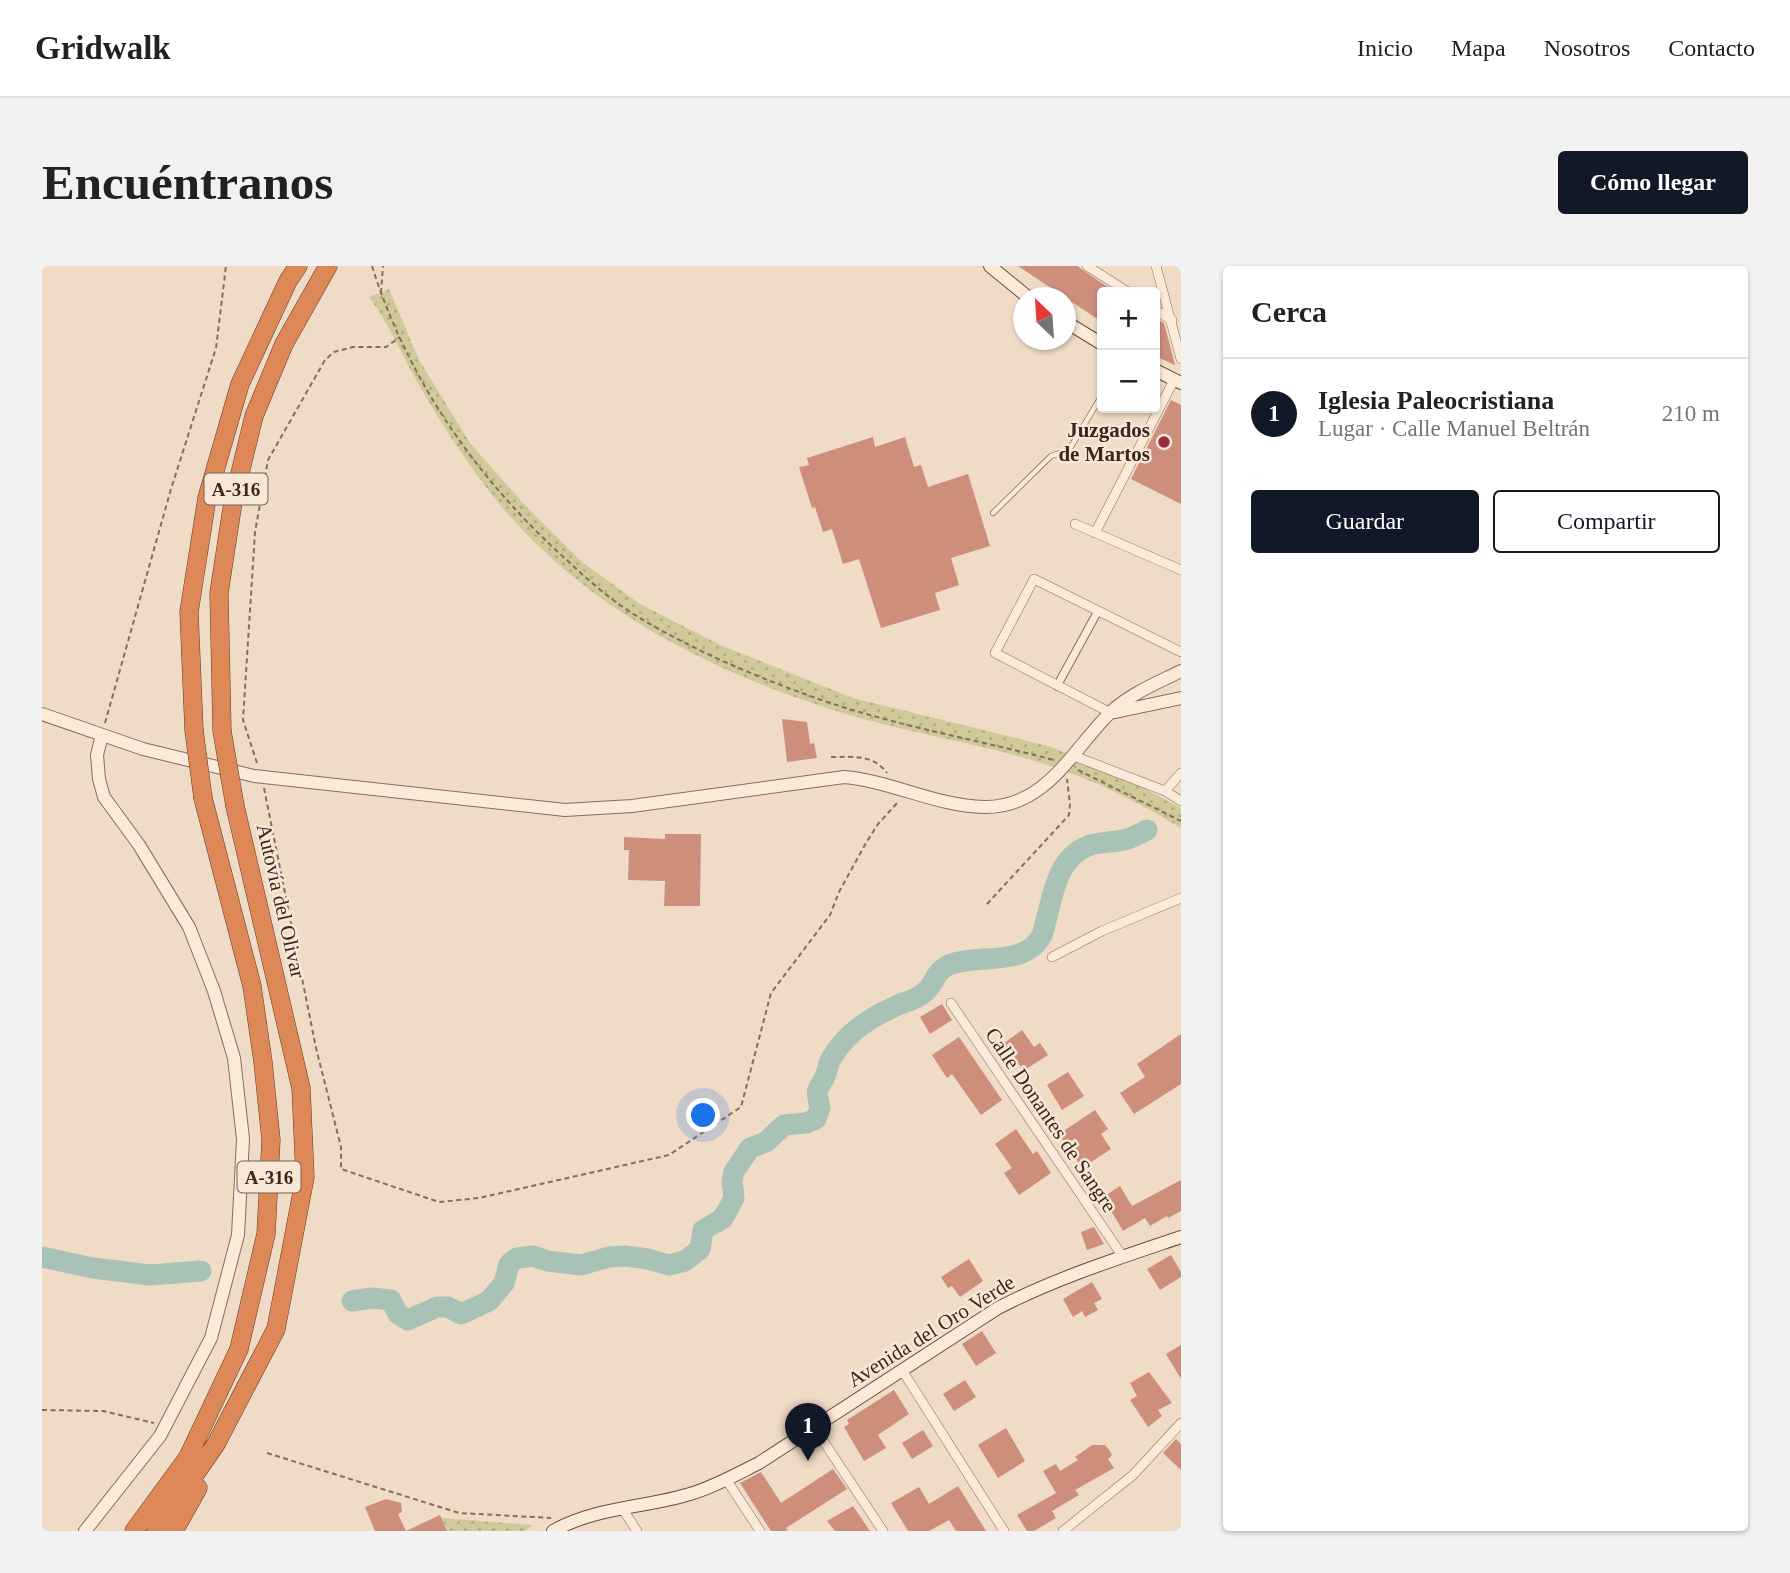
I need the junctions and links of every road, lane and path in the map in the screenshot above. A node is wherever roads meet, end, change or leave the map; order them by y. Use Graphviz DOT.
graph roads {
  1 [pos="226,266"];
  2 [pos="298,266"];
  3 [pos="328,266"];
  4 [pos="372,266"];
  5 [pos="383,266"];
  6 [pos="990,266"];
  7 [pos="1087,266"];
  8 [pos="1156,266"];
  9 [pos="1016,287"];
  10 [pos="1120,287"];
  11 [pos="380,294"];
  12 [pos="1160,313"];
  13 [pos="1172,320"];
  14 [pos="1076,328"];
  15 [pos="400,337"];
  16 [pos="1097,341"];
  17 [pos="1181,359"];
  18 [pos="1160,372"];
  19 [pos="1178,381"];
  20 [pos="1097,403"];
  21 [pos="993,513"];
  22 [pos="1075,524"];
  23 [pos="1096,533"];
  24 [pos="1181,570"];
  25 [pos="1098,611"];
  26 [pos="1181,652"];
  27 [pos="1181,671"];
  28 [pos="1057,686"];
  29 [pos="1181,698"];
  30 [pos="1111,713"];
  31 [pos="42,714"];
  32 [pos="102,734"];
  33 [pos="831,758"];
  34 [pos="1068,763"];
  35 [pos="1181,773"];
  36 [pos="262,777"];
  37 [pos="903,790"];
  38 [pos="1165,791"];
  39 [pos="1181,801"];
  40 [pos="1181,821"];
  41 [pos="1181,898"];
  42 [pos="987,904"];
  43 [pos="1052,957"];
  44 [pos="951,1003"];
  45 [pos="1181,1237"];
  46 [pos="1124,1257"];
  47 [pos="276,1329"];
  48 [pos="902,1370"];
  49 [pos="42,1410"];
  50 [pos="1181,1423"];
  51 [pos="166,1426"];
  52 [pos="814,1427"];
  53 [pos="267,1453"];
  54 [pos="726,1479"];
  55 [pos="622,1508"];
  56 [pos="573,1520"];
  57 [pos="85,1531"];
  58 [pos="134,1531"];
  59 [pos="156,1531"];
  60 [pos="174,1531"];
  61 [pos="553,1531"];
  62 [pos="637,1531"];
  63 [pos="761,1531"];
  64 [pos="883,1531"];
  65 [pos="1004,1531"];
  66 [pos="1063,1531"];
  1 -- 32 [label="path"];
  2 -- 58 [label="highway, A-316, bridge"];
  3 -- 47 [label="highway, Autovía del Olivar / A-316, bridge"];
  4 -- 11 [label="path"];
  5 -- 11 [label="path"];
  6 -- 9 [label="street"];
  7 -- 10 [label="street"];
  8 -- 13 [label="street"];
  11 -- 15 [label="path"];
  12 -- 13 [label="street"];
  13 -- 17 [label="street"];
  14 -- 16 [label="street"];
  15 -- 34 [label="path"];
  15 -- 36 [label="path"];
  18 -- 19 [label="street"];
  19 -- 23 [label="street"];
  20 -- 21 [label="lane"];
  22 -- 23 [label="street"];
  23 -- 24 [label="street"];
  25 -- 26 [label="street"];
  25 -- 28 [label="street"];
  25 -- 28 [label="street"];
  27 -- 30 [label="street"];
  28 -- 30 [label="street"];
  29 -- 30 [label="street"];
  30 -- 34 [label="street"];
  31 -- 32 [label="street"];
  32 -- 36 [label="street"];
  32 -- 51 [label="street"];
  33 -- 37 [label="path"];
  34 -- 37 [label="street"];
  34 -- 38 [label="street"];
  34 -- 40 [label="path"];
  34 -- 42 [label="path"];
  35 -- 38 [label="street"];
  36 -- 37 [label="street"];
  36 -- 37 [label="path"];
  38 -- 39 [label="street"];
  41 -- 43 [label="street"];
  44 -- 46 [label="street, Calle Donantes de Sangre"];
  45 -- 46 [label="street, Avenida del Oro Verde"];
  46 -- 48 [label="street, Avenida del Oro Verde"];
  47 -- 59 [label="highway, Autovía del Olivar / A-316"];
  47 -- 60 [label="highway"];
  48 -- 52 [label="street, Avenida del Oro Verde"];
  48 -- 65 [label="street"];
  49 -- 51 [label="path"];
  50 -- 66 [label="street"];
  51 -- 57 [label="street"];
  52 -- 54 [label="street, Avenida del Oro Verde"];
  52 -- 64 [label="street"];
  53 -- 56 [label="path"];
  54 -- 55 [label="street, Avenida del Oro Verde"];
  54 -- 63 [label="street"];
  55 -- 56 [label="street, Avenida del Oro Verde"];
  55 -- 62 [label="street"];
  56 -- 61 [label="street, Avenida del Oro Verde"];
}
